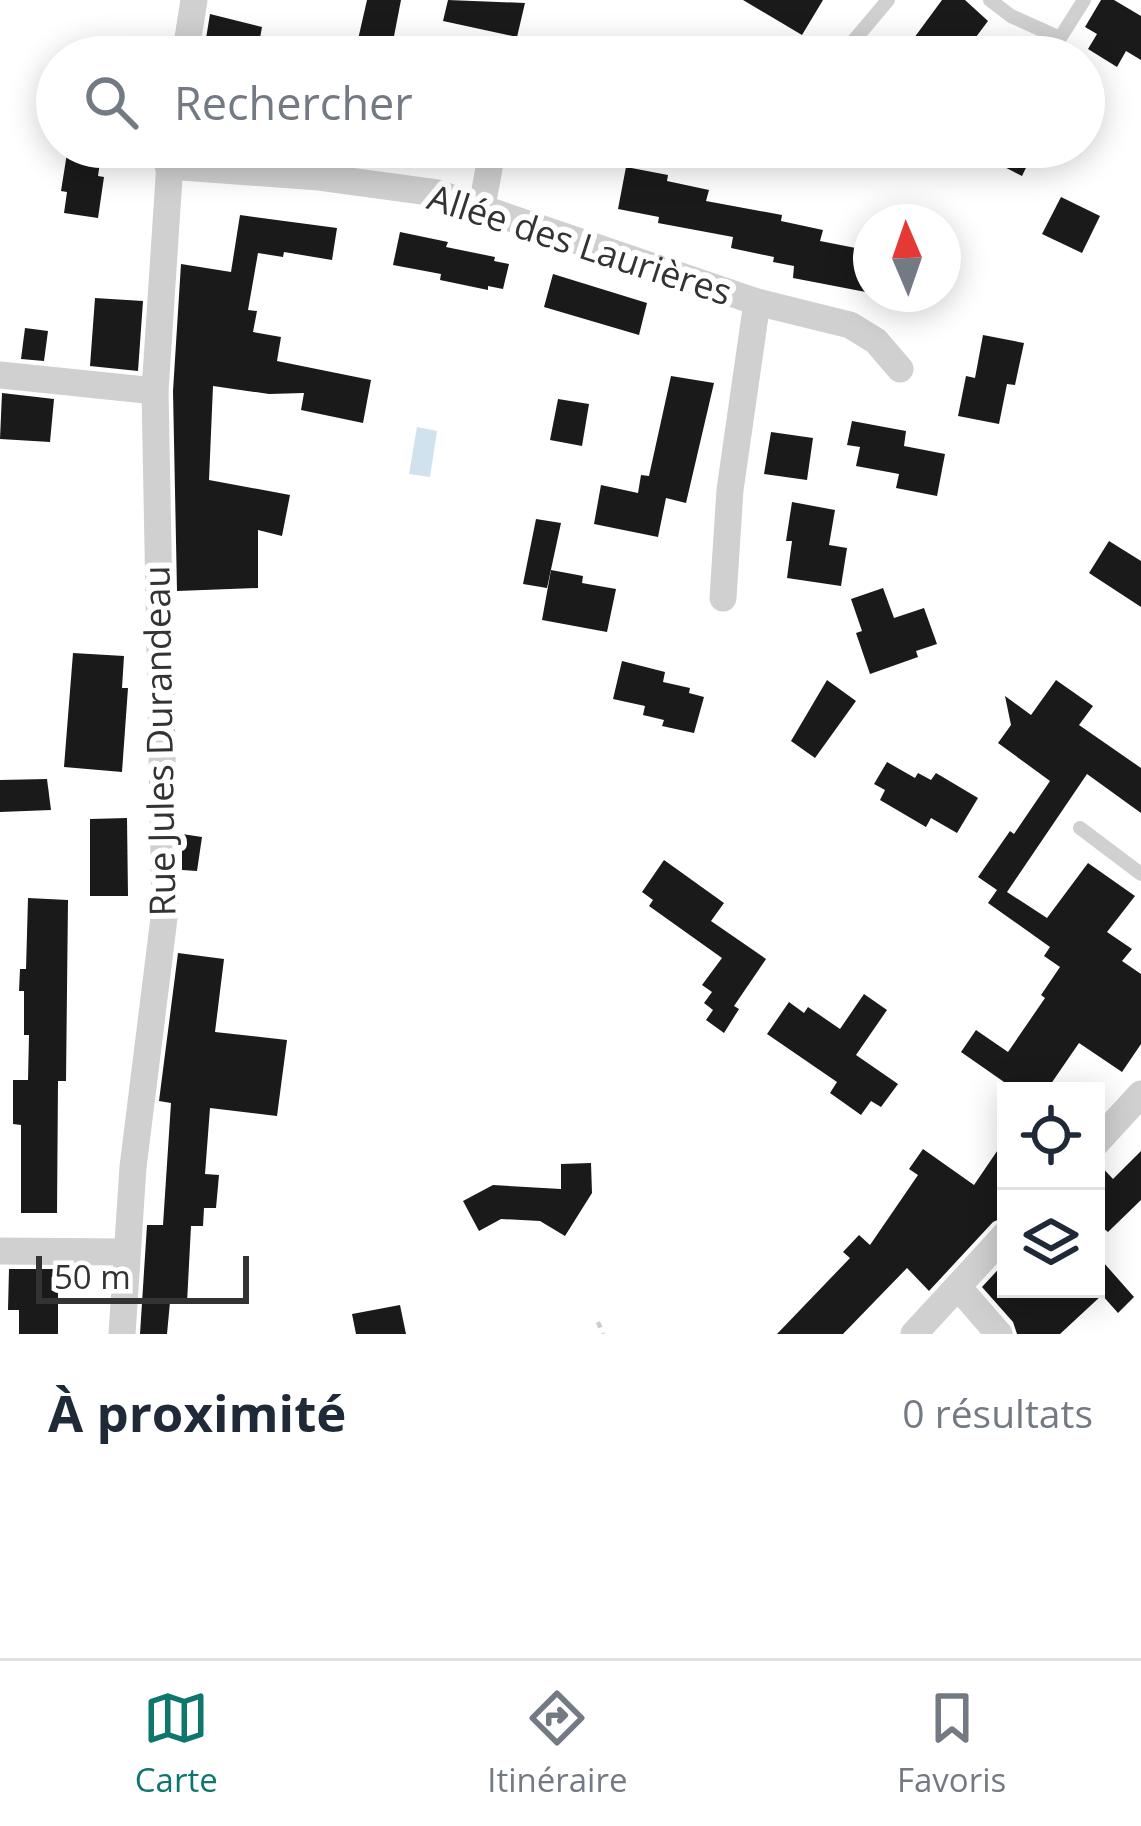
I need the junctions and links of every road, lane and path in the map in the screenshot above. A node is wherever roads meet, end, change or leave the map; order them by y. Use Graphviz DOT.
graph roads {
  1 [pos="194,0"];
  2 [pos="889,0"];
  3 [pos="990,0"];
  4 [pos="1084,0"];
  5 [pos="188,36"];
  6 [pos="858,36"];
  7 [pos="1056,36"];
  8 [pos="1061,36"];
  9 [pos="168,168"];
  10 [pos="252,168"];
  11 [pos="489,168"];
  12 [pos="482,206"];
  13 [pos="758,302"];
  14 [pos="900,369"];
  15 [pos="0,375"];
  16 [pos="154,391"];
  17 [pos="723,598"];
  18 [pos="1079,828"];
  19 [pos="1141,874"];
  20 [pos="1141,1094"];
  21 [pos="1105,1134"];
  22 [pos="997,1244"];
  23 [pos="0,1251"];
  24 [pos="125,1252"];
  25 [pos="959,1288"];
  26 [pos="598,1322"];
  27 [pos="122,1334"];
  28 [pos="603,1334"];
  29 [pos="914,1334"];
  30 [pos="999,1334"];
  1 -- 5 [label="street"];
  2 -- 6 [label="lane"];
  3 -- 7 [label="lane"];
  4 -- 8 [label="lane"];
  9 -- 16 [label="street, Rue Jules Durandeau"];
  10 -- 12 [label="street, Allée des Laurières"];
  11 -- 12 [label="street"];
  12 -- 13 [label="street, Allée des Laurières"];
  13 -- 14 [label="street, Allée des Laurières"];
  13 -- 17 [label="street"];
  15 -- 16 [label="street"];
  16 -- 24 [label="street, Rue Jules Durandeau"];
  18 -- 19 [label="lane"];
  20 -- 21 [label="street"];
  22 -- 25 [label="street"];
  23 -- 24 [label="street"];
  24 -- 27 [label="street, Rue Jules Durandeau"];
  25 -- 29 [label="street"];
  25 -- 30 [label="street"];
  26 -- 28 [label="path"];
}
